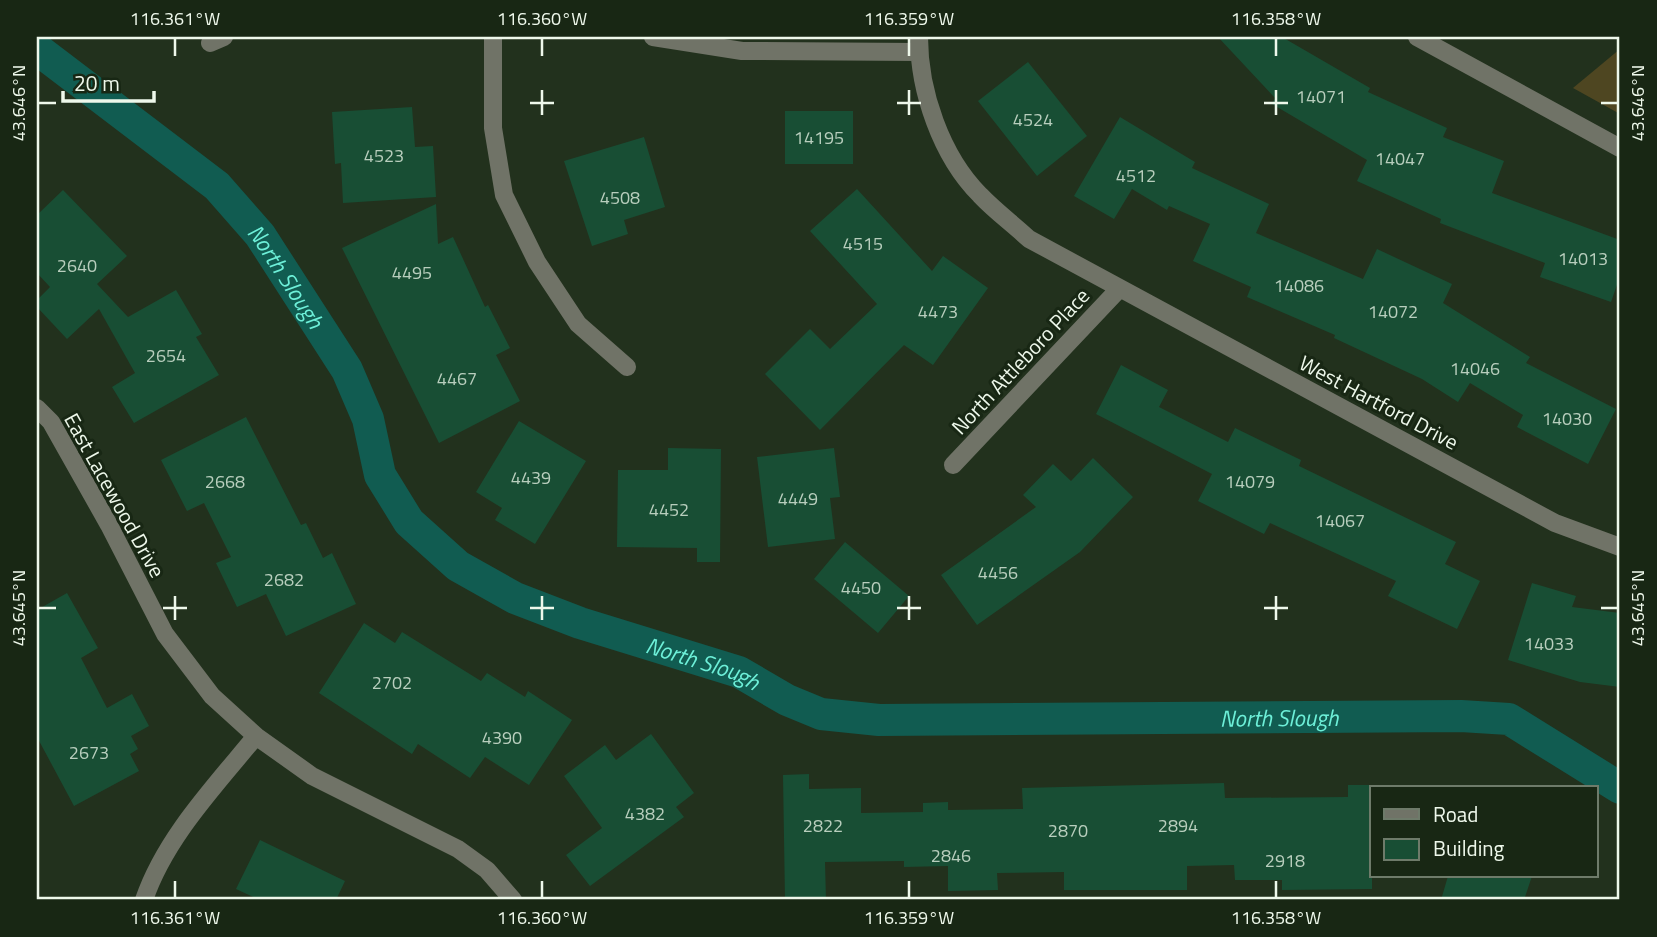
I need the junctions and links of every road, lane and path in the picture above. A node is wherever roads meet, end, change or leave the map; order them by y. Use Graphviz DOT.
graph roads {
  1 [pos="493,37"];
  2 [pos="653,37"];
  3 [pos="1417,37"];
  4 [pos="919,44"];
  5 [pos="1620,148"];
  6 [pos="1119,289"];
  7 [pos="627,367"];
  8 [pos="37,408"];
  9 [pos="953,465"];
  10 [pos="1620,547"];
  11 [pos="256,736"];
  12 [pos="144,900"];
  13 [pos="513,900"];
  1 -- 7 [label="street"];
  2 -- 4 [label="street"];
  3 -- 5 [label="street"];
  4 -- 6 [label="street, West Hartford Drive"];
  6 -- 9 [label="street, North Attleboro Place"];
  6 -- 10 [label="street, West Hartford Drive"];
  8 -- 11 [label="street, East Lacewood Drive"];
  11 -- 12 [label="street"];
  11 -- 13 [label="street, East Lacewood Drive"];
}
